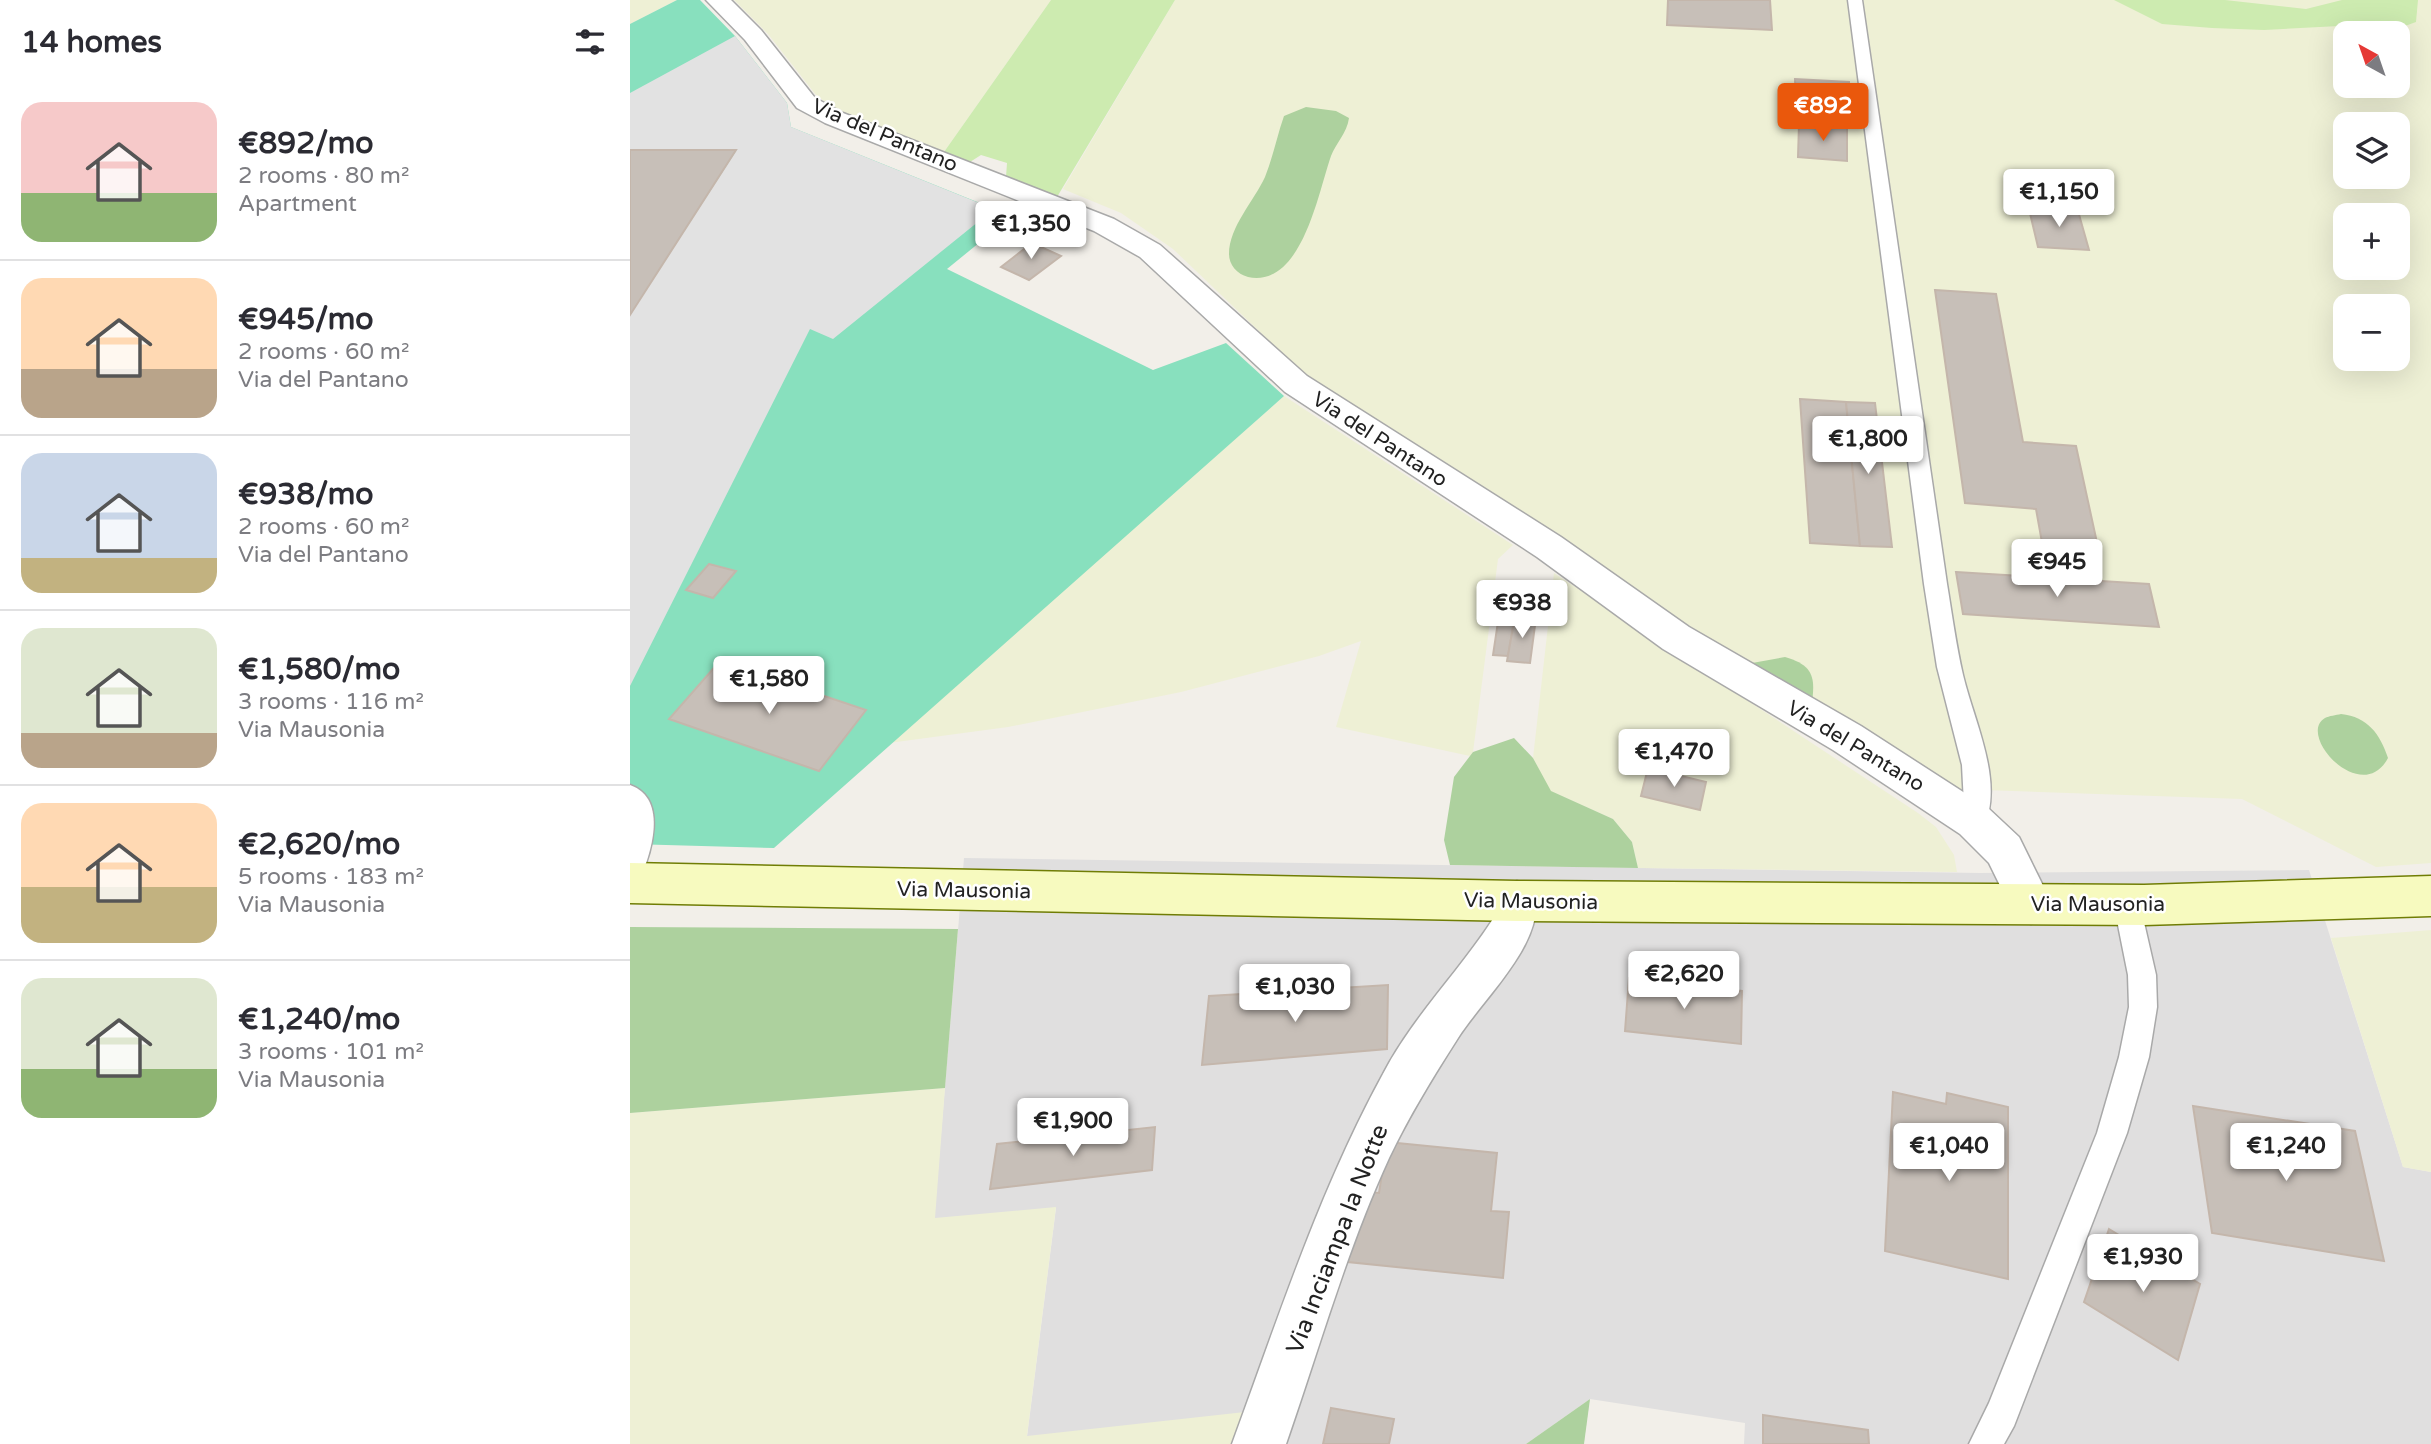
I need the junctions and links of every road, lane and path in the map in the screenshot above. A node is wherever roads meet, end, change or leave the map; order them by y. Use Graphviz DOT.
graph roads {
  1 [pos="718,0"];
  2 [pos="1855,0"];
  3 [pos="630,796"];
  4 [pos="1974,821"];
  5 [pos="630,872"];
  6 [pos="630,883"];
  7 [pos="2431,896"];
  8 [pos="1517,901"];
  9 [pos="2031,904"];
  10 [pos="2127,905"];
  11 [pos="1259,1444"];
  12 [pos="1986,1444"];
  1 -- 4 [label="street, Via del Pantano"];
  2 -- 4 [label="lane"];
  3 -- 5 [label="lane"];
  4 -- 9 [label="street, Via del Pantano"];
  6 -- 8 [label="main road, Via Mausonia"];
  7 -- 10 [label="main road, Via Mausonia"];
  8 -- 9 [label="main road, Via Mausonia"];
  8 -- 11 [label="street, Via Inciampa la Notte"];
  9 -- 10 [label="main road, Via Mausonia"];
  10 -- 12 [label="lane"];
}
